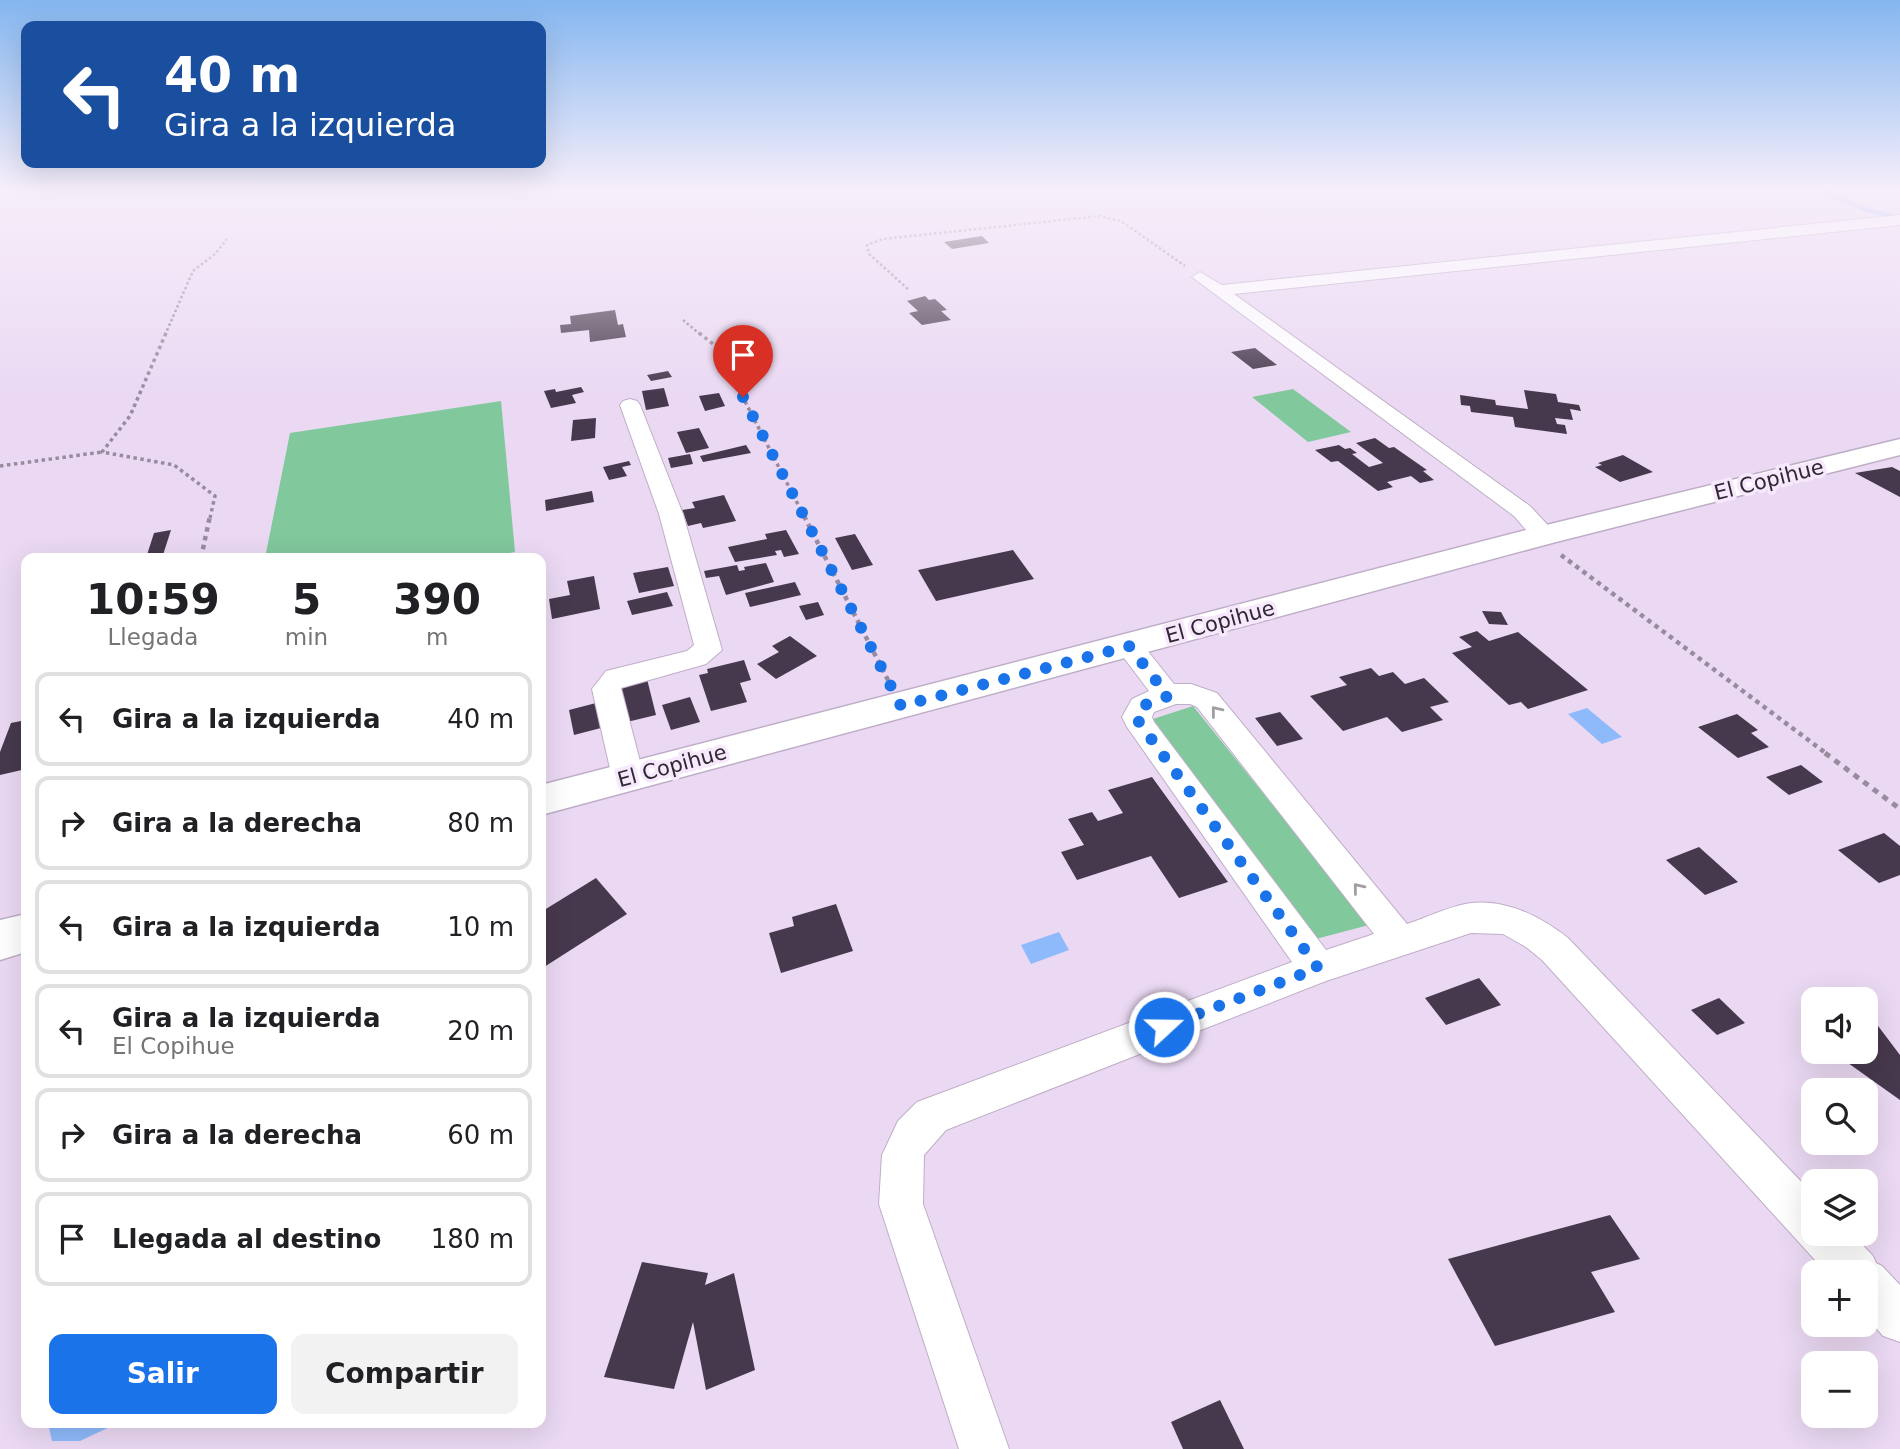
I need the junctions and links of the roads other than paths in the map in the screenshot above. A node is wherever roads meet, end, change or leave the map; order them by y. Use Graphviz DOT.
graph roads {
  1 [pos="1529,259"];
  2 [pos="1200,277"];
  3 [pos="1220,290"];
  4 [pos="630,405"];
  5 [pos="1900,447"];
  6 [pos="1545,535"];
  7 [pos="1129,646"];
  8 [pos="1168,696"];
  9 [pos="628,777"];
  10 [pos="546,799"];
  11 [pos="21,934"];
  12 [pos="0,940"];
  13 [pos="1401,942"];
  14 [pos="1318,968"];
  15 [pos="1801,1213"];
  16 [pos="1832,1246"];
  17 [pos="1846,1260"];
  18 [pos="1878,1295"];
  19 [pos="1900,1319"];
  20 [pos="984,1449"];
  1 -- 3 [label="street"];
  2 -- 3 [label="street"];
  3 -- 6 [label="street"];
  4 -- 9 [label="street"];
  5 -- 6 [label="main road, El Copihue"];
  6 -- 7 [label="main road, El Copihue"];
  7 -- 8 [label="street"];
  7 -- 9 [label="main road, El Copihue"];
  13 -- 8 [label="street, one-way"];
  8 -- 14 [label="street"];
  9 -- 10 [label="main road, El Copihue"];
  11 -- 12 [label="main road"];
  13 -- 14 [label="street"];
  13 -- 15 [label="street"];
  14 -- 20 [label="street"];
  16 -- 17 [label="street"];
  18 -- 19 [label="street"];
}
